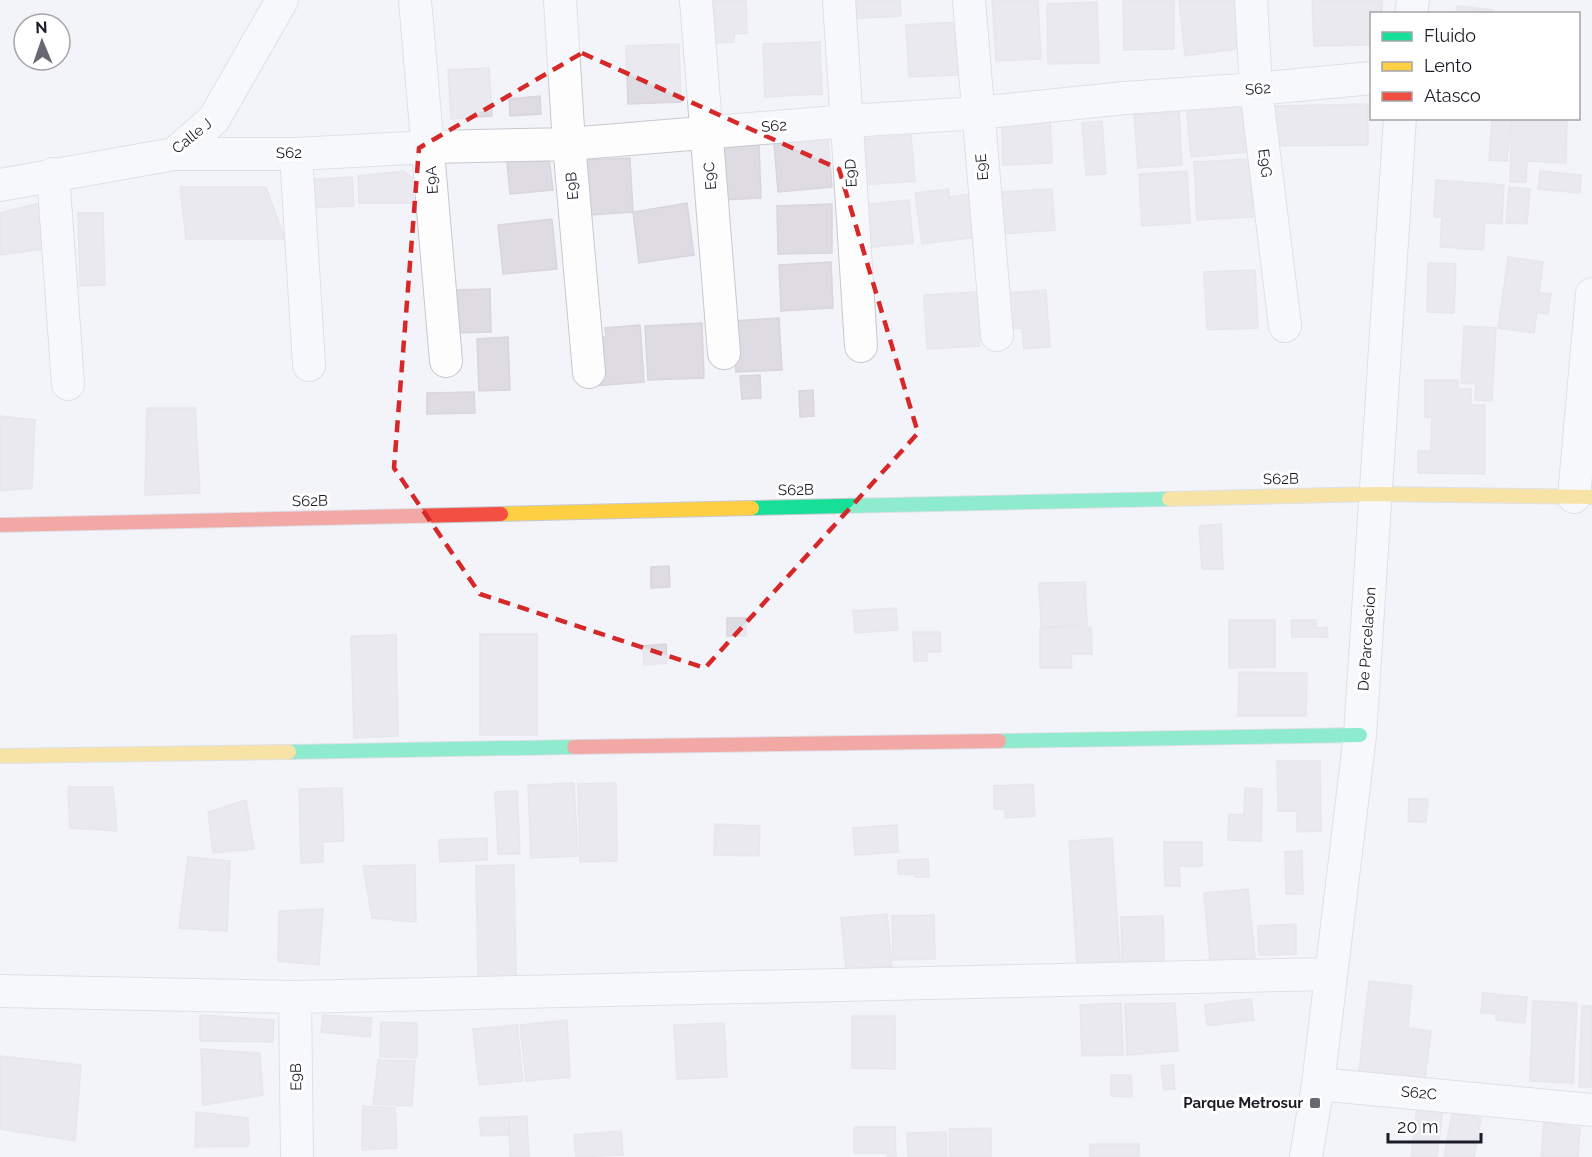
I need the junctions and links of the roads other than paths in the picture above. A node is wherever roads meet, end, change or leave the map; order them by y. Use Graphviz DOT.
graph roads {
  1 [pos="282,0"];
  2 [pos="415,0"];
  3 [pos="560,0"];
  4 [pos="696,0"];
  5 [pos="839,0"];
  6 [pos="969,0"];
  7 [pos="1251,0"];
  8 [pos="1370,78"];
  9 [pos="1256,89"];
  10 [pos="978,113"];
  11 [pos="848,120"];
  12 [pos="1400,120"];
  13 [pos="706,132"];
  14 [pos="568,144"];
  15 [pos="429,147"];
  16 [pos="174,154"];
  17 [pos="297,154"];
  18 [pos="53,174"];
  19 [pos="0,185"];
  20 [pos="1592,294"];
  21 [pos="1286,326"];
  22 [pos="997,335"];
  23 [pos="1590,342"];
  24 [pos="861,346"];
  25 [pos="724,353"];
  26 [pos="446,361"];
  27 [pos="309,365"];
  28 [pos="589,372"];
  29 [pos="68,384"];
  30 [pos="1376,494"];
  31 [pos="1583,497"];
  32 [pos="0,525"];
  33 [pos="1360,735"];
  34 [pos="0,756"];
  35 [pos="1331,974"];
  36 [pos="0,991"];
  37 [pos="295,997"];
  38 [pos="1318,1084"];
  39 [pos="1592,1110"];
  40 [pos="297,1157"];
  41 [pos="1306,1157"];
  1 -- 16 [label="street, Calle J"];
  2 -- 15 [label="street, E9A"];
  3 -- 14 [label="street, E9B"];
  4 -- 13 [label="street, E9C"];
  5 -- 11 [label="street, E9D"];
  6 -- 10 [label="street, E9E"];
  7 -- 9 [label="street, E9G"];
  8 -- 9 [label="street, S62"];
  9 -- 10 [label="street, S62"];
  9 -- 21 [label="street, E9G"];
  10 -- 11 [label="street, S62"];
  10 -- 22 [label="street, E9E"];
  11 -- 13 [label="street, S62"];
  11 -- 24 [label="street, E9D"];
  12 -- 30 [label="street, De Parcelacion"];
  13 -- 14 [label="street, S62"];
  13 -- 25 [label="street, E9C"];
  14 -- 15 [label="street, S62"];
  14 -- 28 [label="street, E9B"];
  15 -- 17 [label="street, S62"];
  15 -- 26 [label="street, E9A"];
  16 -- 17 [label="street, S62"];
  16 -- 18 [label="street, Calle J"];
  17 -- 27 [label="street"];
  18 -- 19 [label="street, Calle J"];
  18 -- 29 [label="street"];
  20 -- 23 [label="street"];
  23 -- 31 [label="street"];
  30 -- 31 [label="street, S62B"];
  30 -- 32 [label="street, S62B"];
  30 -- 33 [label="street, De Parcelacion"];
  33 -- 34 [label="street"];
  33 -- 35 [label="street, De Parcelacion"];
  35 -- 37 [label="street"];
  35 -- 38 [label="street, De Parcelacion"];
  36 -- 37 [label="street"];
  37 -- 40 [label="street, E9B"];
  38 -- 39 [label="street, S62C"];
  38 -- 41 [label="street, De Parcelacion"];
}
